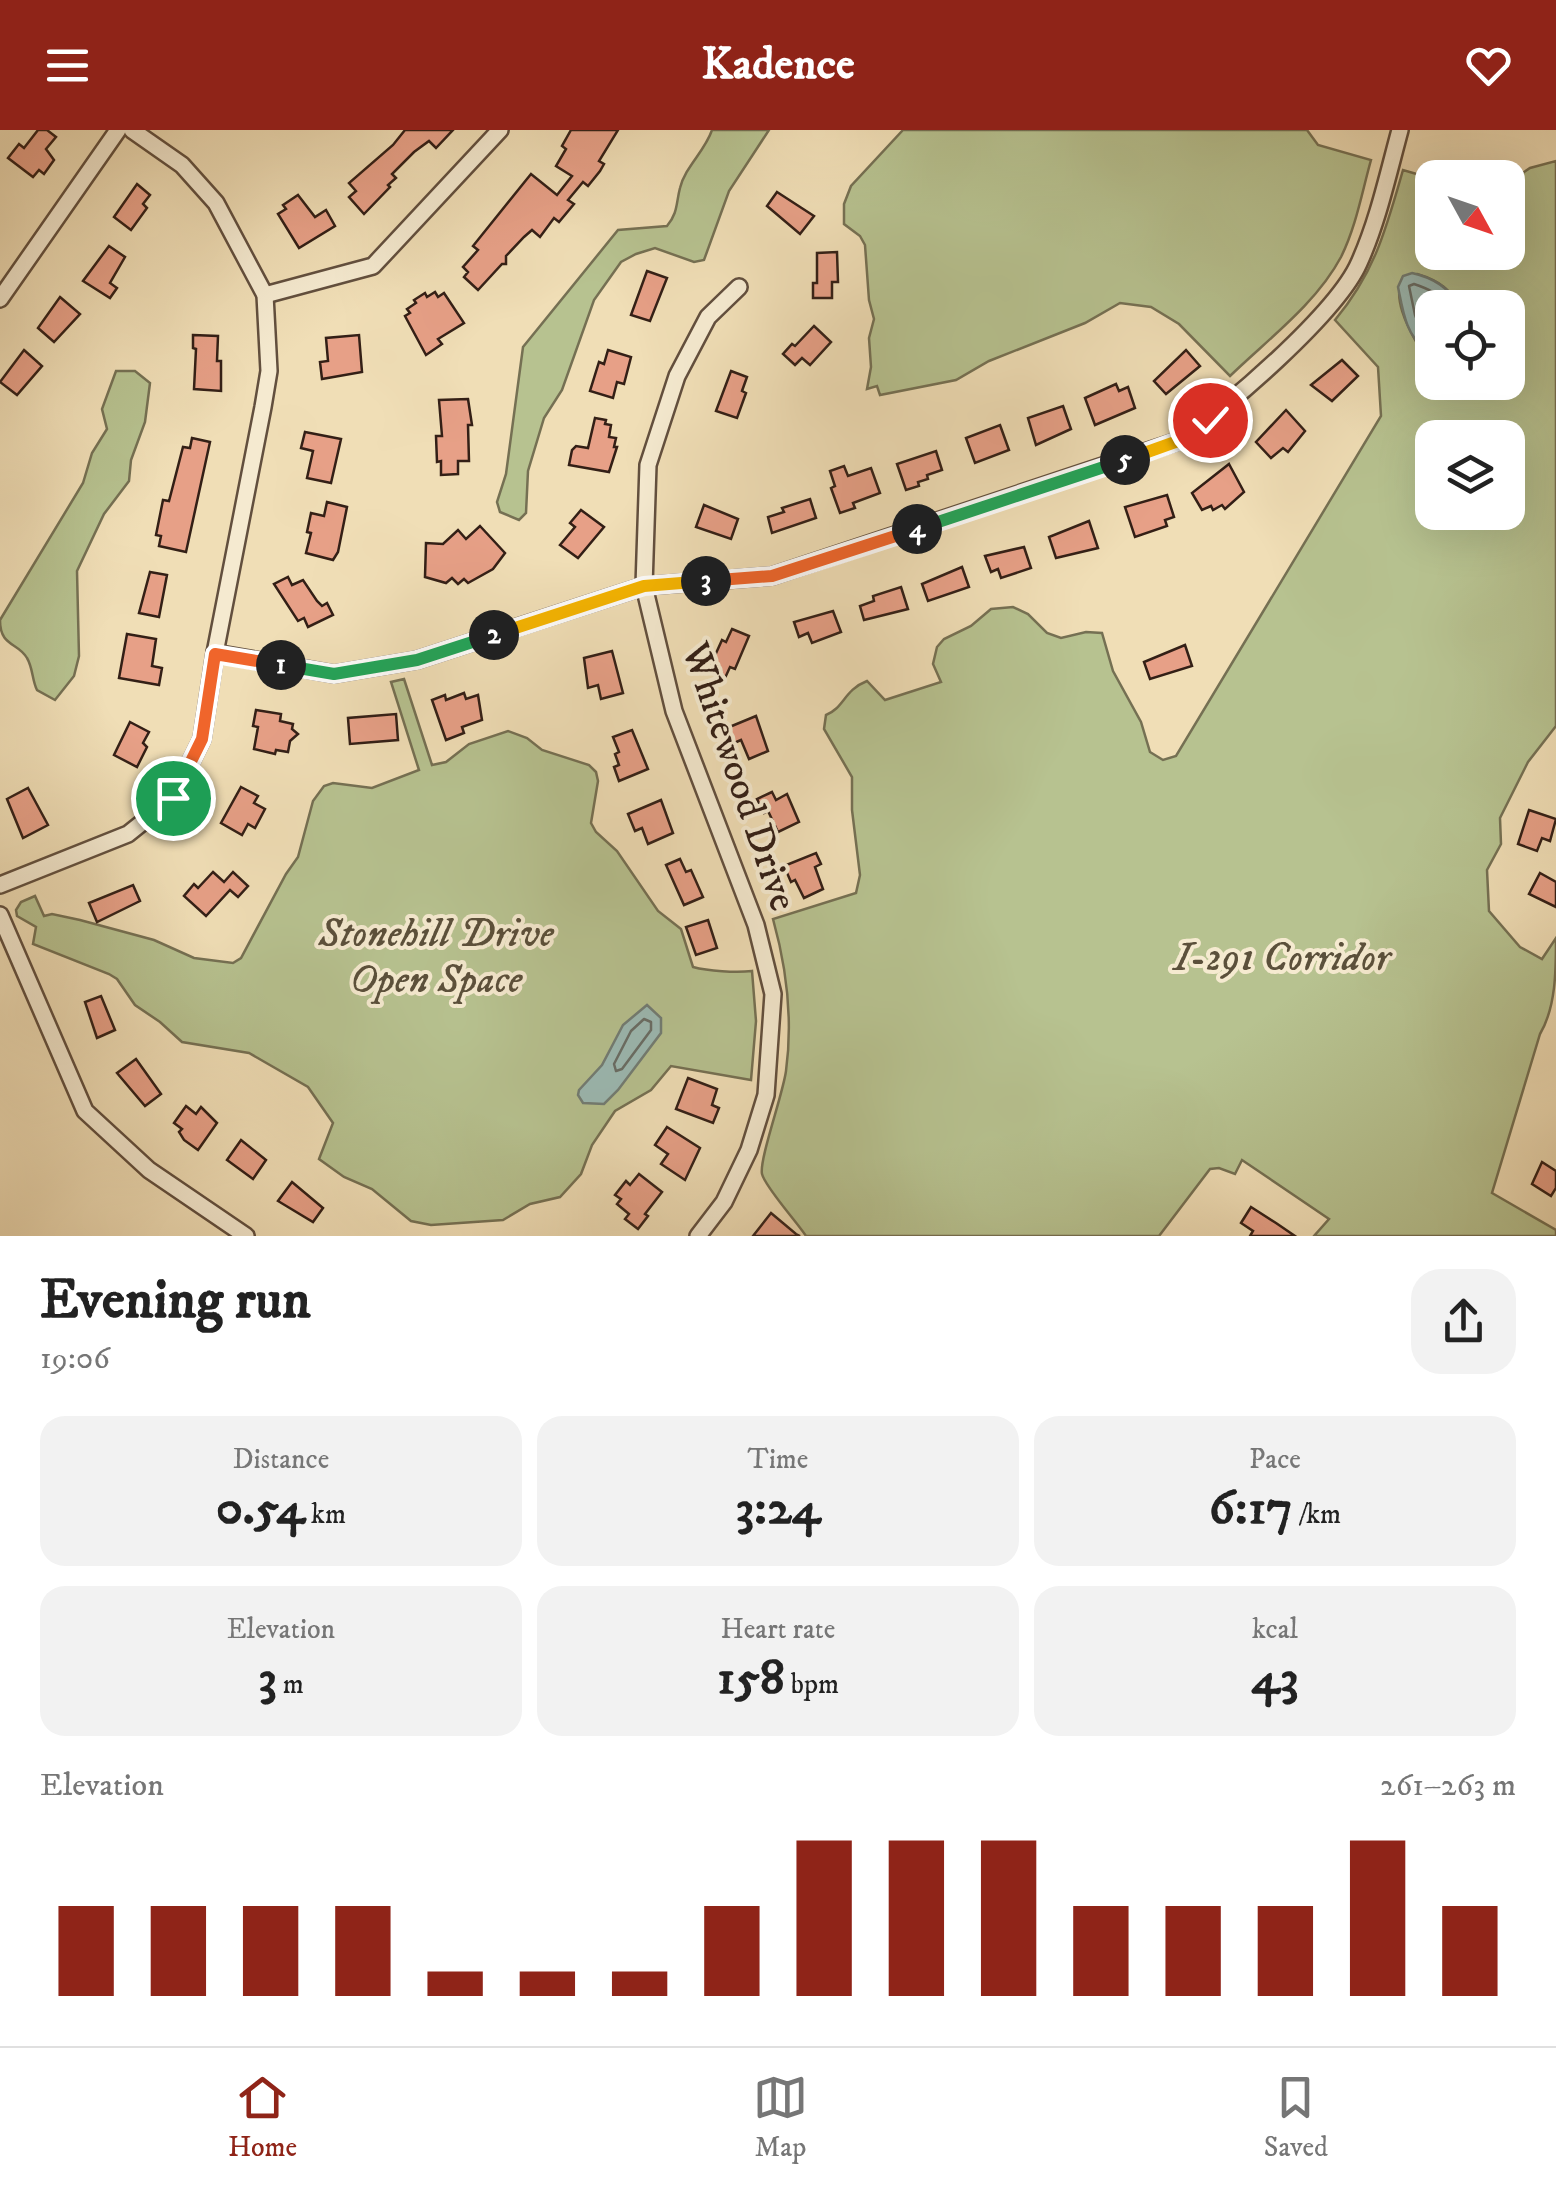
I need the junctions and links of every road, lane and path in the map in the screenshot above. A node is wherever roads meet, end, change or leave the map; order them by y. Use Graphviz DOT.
graph roads {
  1 [pos="118,130"];
  2 [pos="132,130"];
  3 [pos="500,130"];
  4 [pos="1400,130"];
  5 [pos="739,287"];
  6 [pos="265,294"];
  7 [pos="0,299"];
  8 [pos="644,586"];
  9 [pos="215,654"];
  10 [pos="0,885"];
  11 [pos="0,915"];
  12 [pos="246,1236"];
  13 [pos="698,1236"];
  1 -- 7 [label="street"];
  2 -- 6 [label="street"];
  3 -- 6 [label="street"];
  4 -- 8 [label="street"];
  5 -- 8 [label="street, Whitewood Drive"];
  6 -- 9 [label="street"];
  8 -- 9 [label="street"];
  8 -- 13 [label="street, Whitewood Drive"];
  9 -- 10 [label="street"];
  11 -- 12 [label="street"];
}
